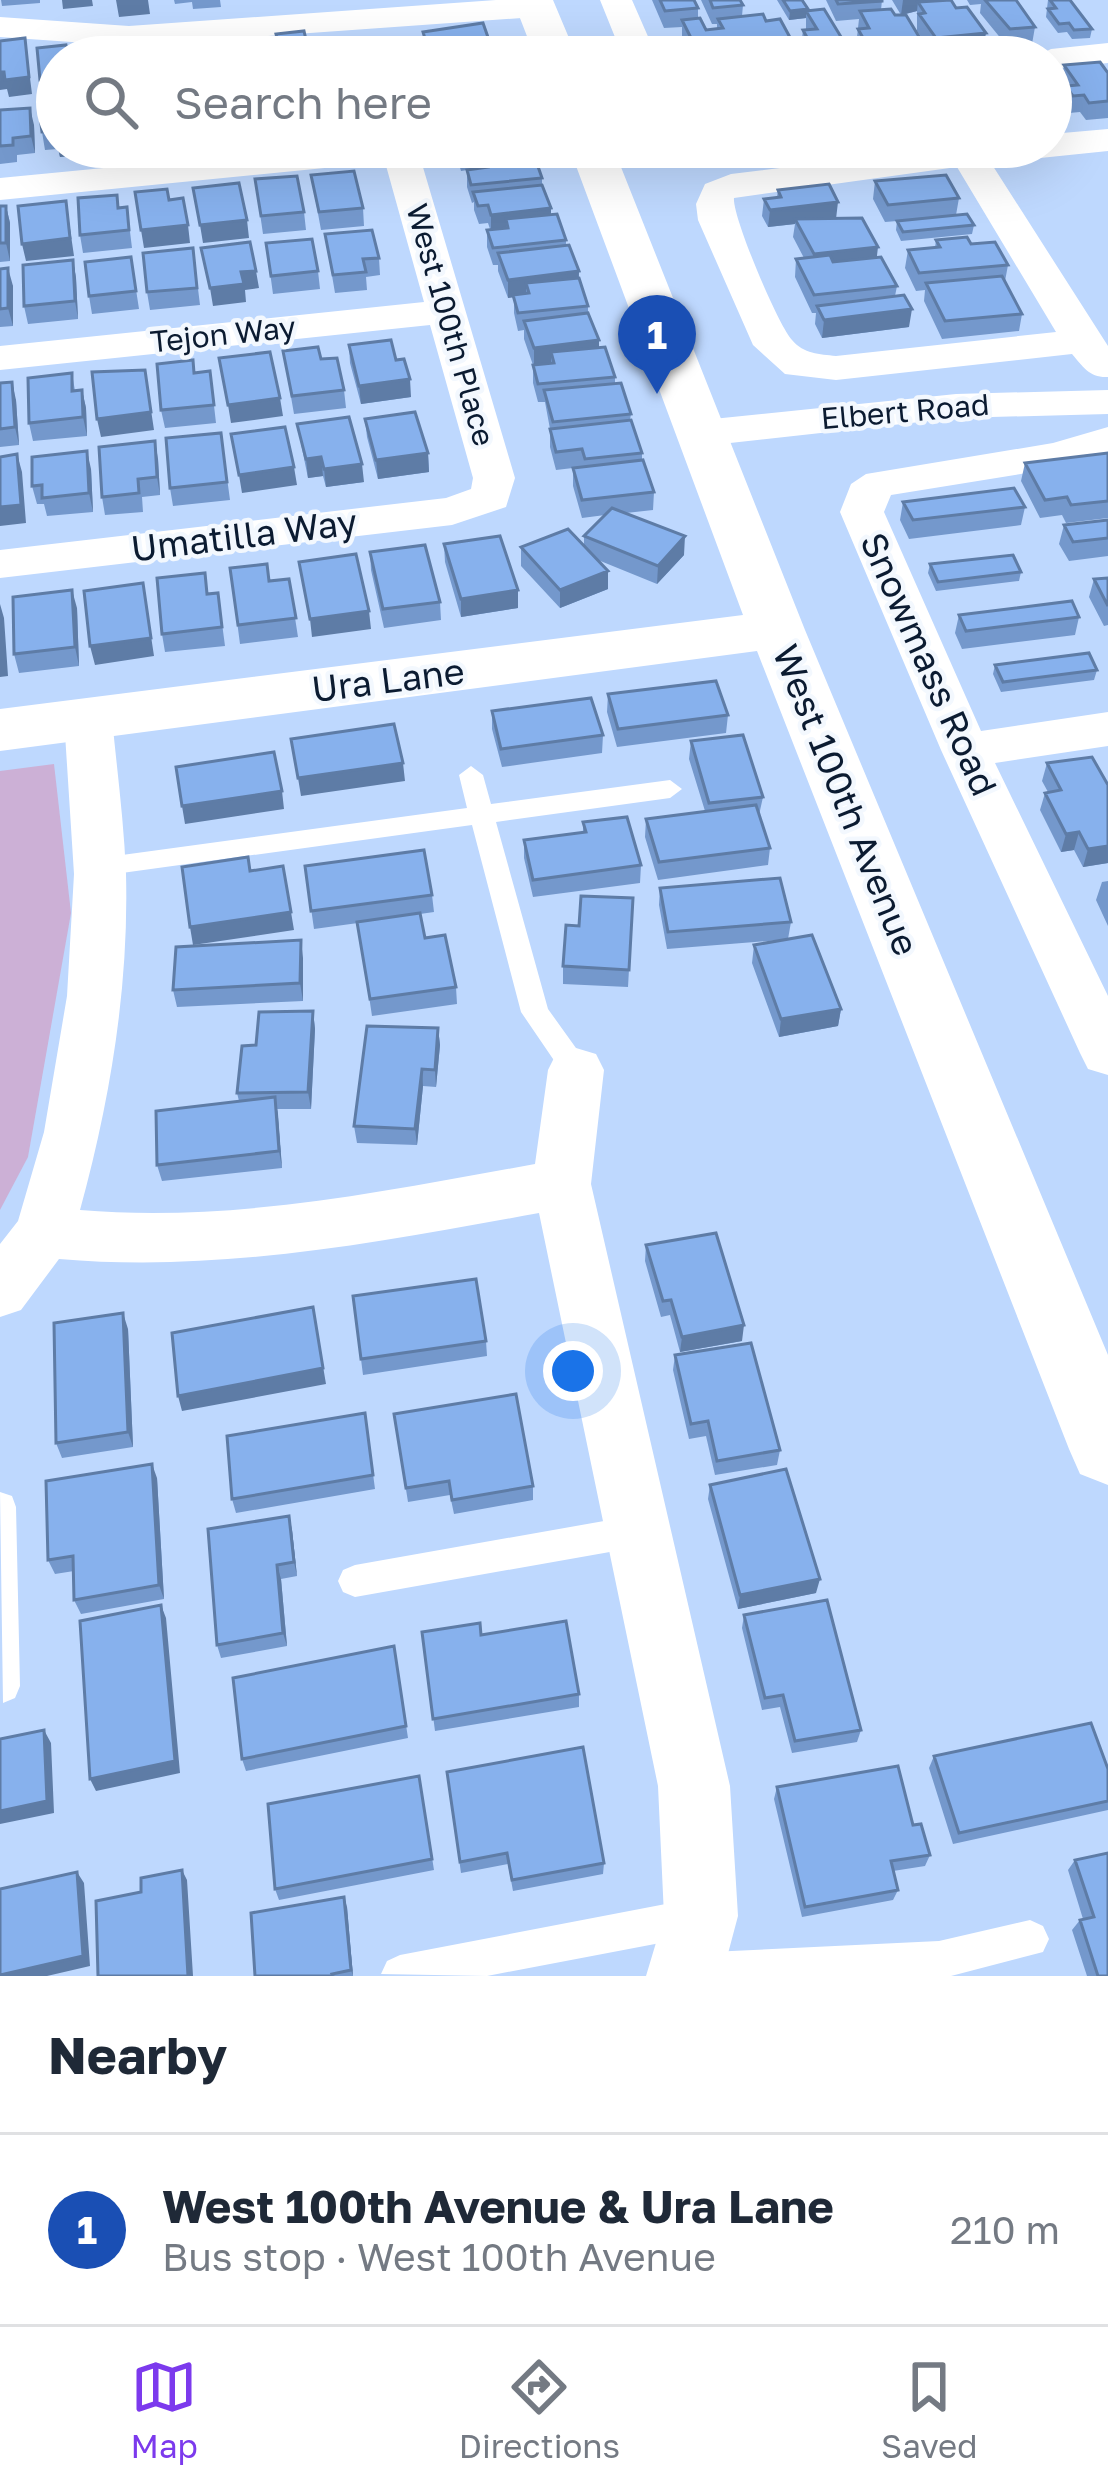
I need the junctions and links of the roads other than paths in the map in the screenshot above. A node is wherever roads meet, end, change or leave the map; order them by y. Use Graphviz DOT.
graph roads {
  1 [pos="616,0"];
  2 [pos="535,3"];
  3 [pos="0,27"];
  4 [pos="115,36"];
  5 [pos="115,36"];
  6 [pos="366,36"];
  7 [pos="384,36"];
  8 [pos="548,36"];
  9 [pos="631,36"];
  10 [pos="1108,53"];
  11 [pos="1072,57"];
  12 [pos="1108,140"];
  13 [pos="1072,143"];
  14 [pos="205,168"];
  15 [pos="406,168"];
  16 [pos="599,168"];
  17 [pos="866,168"];
  18 [pos="976,168"];
  19 [pos="0,189"];
  20 [pos="447,311"];
  21 [pos="1095,356"];
  22 [pos="0,358"];
  23 [pos="1108,402"];
  24 [pos="1023,403"];
  25 [pos="703,433"];
  26 [pos="1108,440"];
  27 [pos="1044,457"];
  28 [pos="486,501"];
  29 [pos="0,564"];
  30 [pos="777,630"];
  31 [pos="88,718"];
  32 [pos="1108,729"];
  33 [pos="0,730"];
  34 [pos="965,750"];
  35 [pos="471,775"];
  36 [pos="670,789"];
  37 [pos="485,814"];
  38 [pos="100,867"];
  39 [pos="1105,1040"];
  40 [pos="576,1070"];
  41 [pos="562,1184"];
  42 [pos="44,1232"];
  43 [pos="0,1291"];
  44 [pos="1108,1449"];
  45 [pos="0,1507"];
  46 [pos="638,1531"];
  47 [pos="355,1581"];
  48 [pos="3,1686"];
  49 [pos="1030,1939"];
  50 [pos="690,1955"];
  51 [pos="941,1968"];
  52 [pos="400,1974"];
  1 -- 9 [label="street"];
  2 -- 7 [label="street"];
  2 -- 8 [label="street"];
  3 -- 5 [label="street"];
  4 -- 6 [label="street"];
  10 -- 11 [label="street"];
  12 -- 13 [label="street"];
  14 -- 19 [label="street"];
  15 -- 20 [label="street, West 100th Place"];
  16 -- 25 [label="street, West 100th Avenue"];
  17 -- 21 [label="street"];
  18 -- 21 [label="street"];
  20 -- 22 [label="street, Tejon Way"];
  20 -- 28 [label="street, West 100th Place"];
  23 -- 24 [label="street, Elbert Road"];
  24 -- 25 [label="street, Elbert Road"];
  24 -- 27 [label="street"];
  25 -- 30 [label="street, West 100th Avenue"];
  26 -- 27 [label="street"];
  27 -- 34 [label="street, Snowmass Road"];
  28 -- 29 [label="street, Umatilla Way"];
  30 -- 31 [label="street, Ura Lane"];
  30 -- 44 [label="street, West 100th Avenue"];
  31 -- 33 [label="street, Ura Lane"];
  31 -- 38 [label="street"];
  32 -- 34 [label="street"];
  34 -- 39 [label="street, Snowmass Road"];
  35 -- 37 [label="lane"];
  36 -- 37 [label="lane"];
  37 -- 38 [label="lane"];
  37 -- 40 [label="lane"];
  38 -- 42 [label="street"];
  40 -- 41 [label="street"];
  41 -- 42 [label="street"];
  41 -- 46 [label="street"];
  42 -- 43 [label="street"];
  45 -- 48 [label="lane"];
  46 -- 47 [label="lane"];
  46 -- 50 [label="street"];
  49 -- 51 [label="lane"];
  50 -- 51 [label="lane"];
  50 -- 52 [label="lane"];
}
